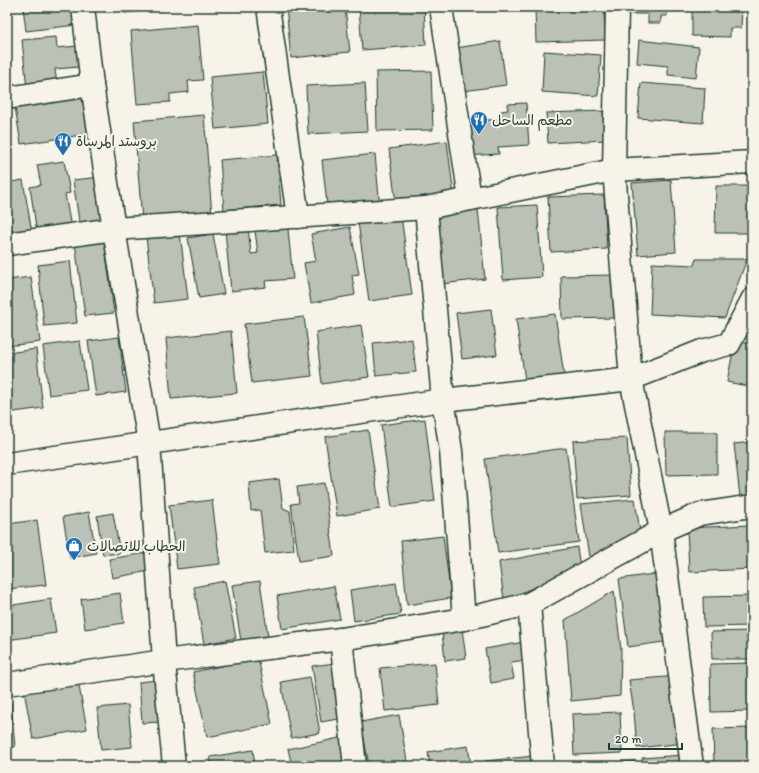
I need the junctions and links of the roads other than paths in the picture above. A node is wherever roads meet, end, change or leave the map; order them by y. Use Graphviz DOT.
graph roads {
  1 [pos="83,7"];
  2 [pos="268,7"];
  3 [pos="441,7"];
  4 [pos="617,7"];
  5 [pos="92,85"];
  6 [pos="7,98"];
  7 [pos="752,162"];
  8 [pos="614,170"];
  9 [pos="470,199"];
  10 [pos="426,208"];
  11 [pos="298,217"];
  12 [pos="114,229"];
  13 [pos="7,244"];
  14 [pos="752,300"];
  15 [pos="631,379"];
  16 [pos="443,400"];
  17 [pos="149,443"];
  18 [pos="7,464"];
  19 [pos="752,506"];
  20 [pos="661,531"];
  21 [pos="529,604"];
  22 [pos="464,619"];
  23 [pos="341,639"];
  24 [pos="164,661"];
  25 [pos="7,684"];
  26 [pos="174,766"];
  27 [pos="355,766"];
  28 [pos="543,766"];
  29 [pos="692,766"];
  1 -- 5 [label="street"];
  2 -- 11 [label="street"];
  3 -- 9 [label="street"];
  4 -- 8 [label="street"];
  5 -- 6 [label="street"];
  5 -- 12 [label="street"];
  7 -- 8 [label="street"];
  8 -- 9 [label="street"];
  8 -- 15 [label="street"];
  9 -- 10 [label="street"];
  10 -- 11 [label="street"];
  10 -- 16 [label="street"];
  11 -- 12 [label="street"];
  12 -- 13 [label="street"];
  12 -- 17 [label="street"];
  14 -- 15 [label="street"];
  15 -- 16 [label="street"];
  15 -- 20 [label="street"];
  16 -- 17 [label="street"];
  16 -- 22 [label="street"];
  17 -- 18 [label="street"];
  17 -- 24 [label="street"];
  19 -- 20 [label="street"];
  20 -- 21 [label="street"];
  20 -- 29 [label="street"];
  21 -- 22 [label="street"];
  21 -- 28 [label="street"];
  22 -- 23 [label="street"];
  23 -- 24 [label="street"];
  23 -- 27 [label="street"];
  24 -- 25 [label="street"];
  24 -- 26 [label="street"];
}
